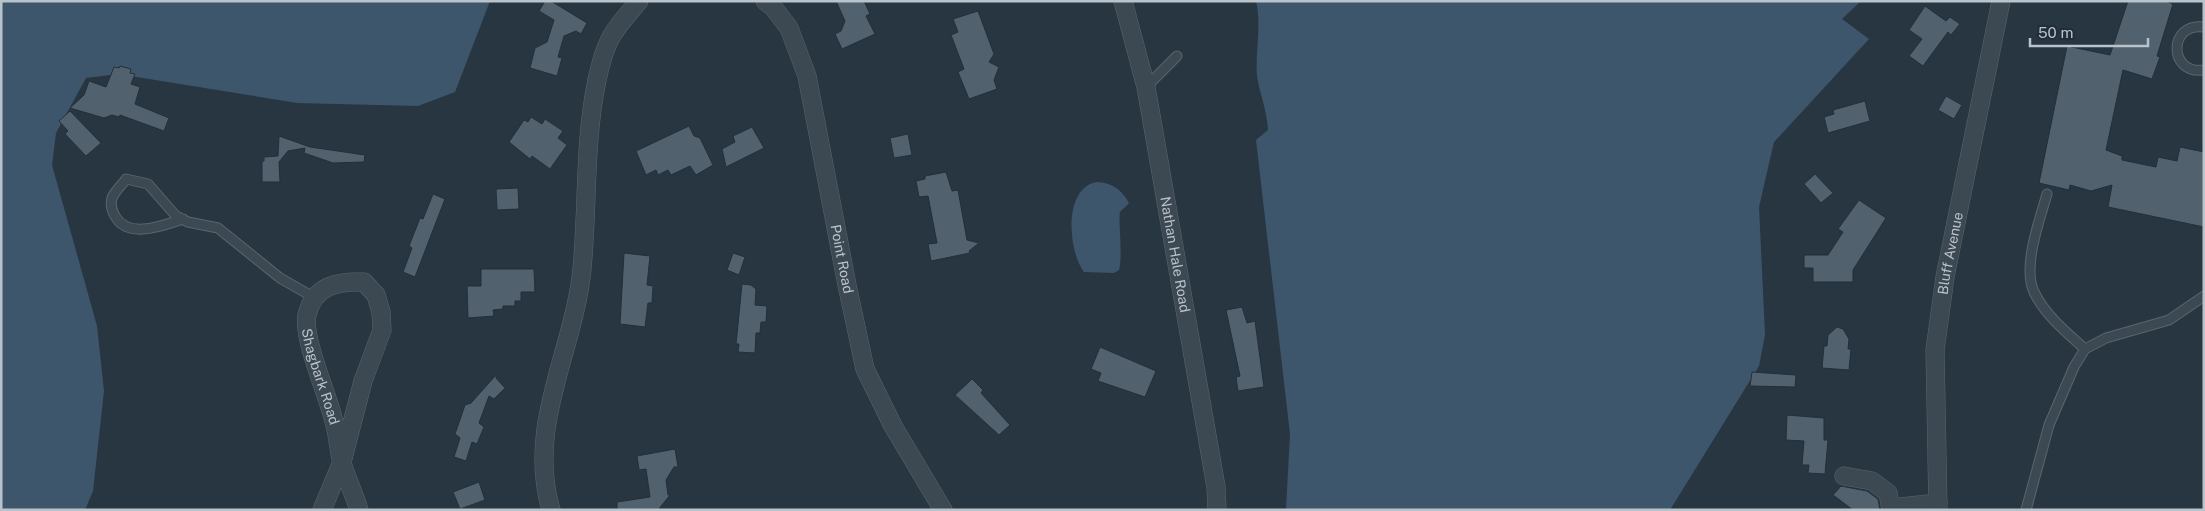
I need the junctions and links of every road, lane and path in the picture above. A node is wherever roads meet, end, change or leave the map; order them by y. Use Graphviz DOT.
graph roads {
  1 [pos="639,1"];
  2 [pos="765,1"];
  3 [pos="1123,1"];
  4 [pos="2001,1"];
  5 [pos="2204,27"];
  6 [pos="1177,56"];
  7 [pos="2204,70"];
  8 [pos="1146,87"];
  9 [pos="2047,194"];
  10 [pos="184,219"];
  11 [pos="2204,296"];
  12 [pos="316,298"];
  13 [pos="2085,349"];
  14 [pos="342,462"];
  15 [pos="1844,476"];
  16 [pos="1938,506"];
  17 [pos="1891,509"];
  18 [pos="322,510"];
  19 [pos="359,510"];
  20 [pos="550,510"];
  21 [pos="943,510"];
  22 [pos="1217,510"];
  23 [pos="2026,510"];
  1 -- 20 [label="street"];
  2 -- 21 [label="street, Point Road"];
  3 -- 8 [label="street, Nathan Hale Road"];
  4 -- 16 [label="street, Bluff Avenue"];
  5 -- 7 [label="lane"];
  6 -- 8 [label="lane"];
  8 -- 22 [label="street, Nathan Hale Road"];
  9 -- 13 [label="lane"];
  10 -- 10 [label="lane"];
  10 -- 12 [label="lane"];
  11 -- 13 [label="lane"];
  12 -- 14 [label="street, Shagbark Road"];
  12 -- 14 [label="street, Shagbark Road"];
  13 -- 23 [label="lane"];
  14 -- 18 [label="street"];
  14 -- 19 [label="street, Shagbark Road"];
  15 -- 17 [label="street"];
  16 -- 17 [label="street"];
}
